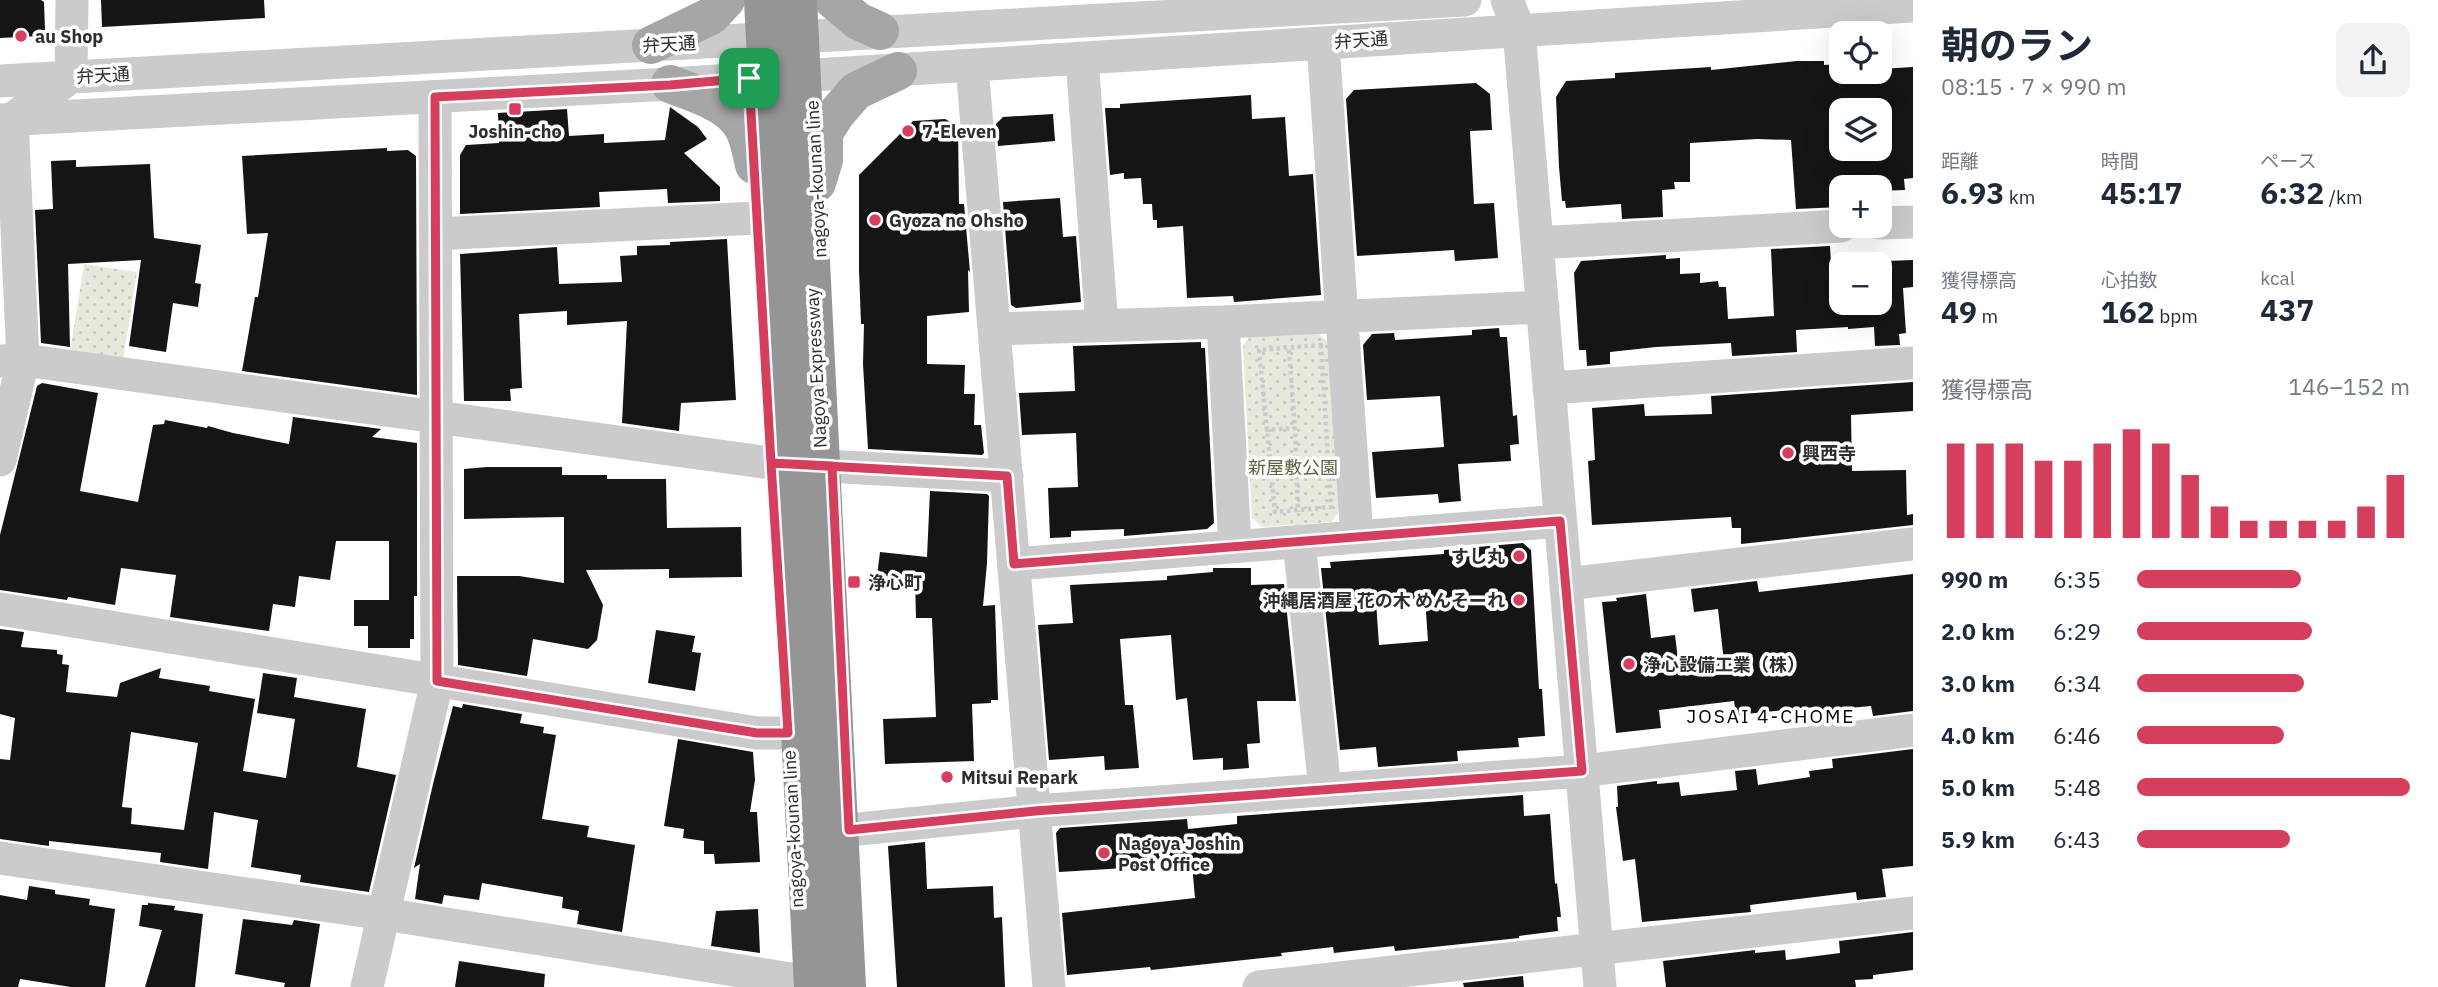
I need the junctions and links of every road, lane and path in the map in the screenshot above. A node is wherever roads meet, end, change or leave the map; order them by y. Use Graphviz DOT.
graph roads {
  1 [pos="72,0"];
  2 [pos="726,0"];
  3 [pos="746,0"];
  4 [pos="764,0"];
  5 [pos="798,0"];
  6 [pos="833,0"];
  7 [pos="1465,0"];
  8 [pos="1317,4"];
  9 [pos="1913,6"];
  10 [pos="983,13"];
  11 [pos="1513,15"];
  12 [pos="807,18"];
  13 [pos="880,31"];
  14 [pos="748,40"];
  15 [pos="1322,43"];
  16 [pos="651,45"];
  17 [pos="1082,59"];
  18 [pos="972,66"];
  19 [pos="898,71"];
  20 [pos="810,75"];
  21 [pos="71,77"];
  22 [pos="749,78"];
  23 [pos="0,81"];
  24 [pos="670,85"];
  25 [pos="435,97"];
  26 [pos="6,120"];
  27 [pos="753,163"];
  28 [pos="817,183"];
  29 [pos="757,218"];
  30 [pos="1913,222"];
  31 [pos="1892,223"];
  32 [pos="1829,227"];
  33 [pos="436,234"];
  34 [pos="1537,243"];
  35 [pos="1543,307"];
  36 [pos="1342,317"];
  37 [pos="1223,323"];
  38 [pos="1102,326"];
  39 [pos="995,329"];
  40 [pos="1287,334"];
  41 [pos="11,361"];
  42 [pos="1913,363"];
  43 [pos="1549,387"];
  44 [pos="436,417"];
  45 [pos="0,460"];
  46 [pos="771,463"];
  47 [pos="832,466"];
  48 [pos="1007,476"];
  49 [pos="1560,521"];
  50 [pos="1299,526"];
  51 [pos="1357,537"];
  52 [pos="1913,544"];
  53 [pos="1236,546"];
  54 [pos="1014,564"];
  55 [pos="1566,584"];
  56 [pos="0,609"];
  57 [pos="437,681"];
  58 [pos="1913,730"];
  59 [pos="788,733"];
  60 [pos="1582,771"];
  61 [pos="1325,790"];
  62 [pos="1035,811"];
  63 [pos="849,830"];
  64 [pos="0,858"];
  65 [pos="1913,913"];
  66 [pos="384,914"];
  67 [pos="1597,949"];
  68 [pos="806,985"];
  69 [pos="367,987"];
  70 [pos="847,987"];
  71 [pos="857,987"];
  72 [pos="1049,987"];
  73 [pos="1259,987"];
  74 [pos="1600,987"];
  1 -- 21 [label="street"];
  2 -- 16 [label="main road"];
  3 -- 14 [label="main road, nagoya-kounan line"];
  4 -- 68 [label="highway, Nagoya Expressway, bridge"];
  5 -- 70 [label="highway, Nagoya Expressway, bridge"];
  6 -- 13 [label="main road"];
  7 -- 8 [label="street, 弁天通"];
  8 -- 10 [label="street, 弁天通"];
  9 -- 11 [label="street, 弁天通"];
  10 -- 13 [label="street, 弁天通"];
  11 -- 15 [label="street, 弁天通"];
  11 -- 34 [label="street"];
  12 -- 13 [label="street, 弁天通"];
  12 -- 14 [label="street, 弁天通"];
  12 -- 20 [label="main road, nagoya-kounan line"];
  14 -- 16 [label="street, 弁天通"];
  14 -- 22 [label="main road, nagoya-kounan line"];
  15 -- 17 [label="street, 弁天通"];
  15 -- 36 [label="street"];
  16 -- 21 [label="street, 弁天通"];
  17 -- 18 [label="street, 弁天通"];
  17 -- 38 [label="street"];
  18 -- 19 [label="street, 弁天通"];
  18 -- 39 [label="street"];
  19 -- 20 [label="street, 弁天通"];
  19 -- 28 [label="main road"];
  20 -- 22 [label="street, 弁天通"];
  20 -- 28 [label="main road, nagoya-kounan line"];
  21 -- 23 [label="street, 弁天通"];
  21 -- 26 [label="street"];
  22 -- 24 [label="street, 弁天通"];
  22 -- 27 [label="main road, nagoya-kounan line"];
  24 -- 25 [label="street, 弁天通"];
  24 -- 27 [label="main road"];
  25 -- 26 [label="street, 弁天通"];
  25 -- 33 [label="street"];
  26 -- 41 [label="street"];
  27 -- 29 [label="main road, nagoya-kounan line"];
  28 -- 47 [label="main road, nagoya-kounan line"];
  29 -- 33 [label="street"];
  29 -- 46 [label="main road, nagoya-kounan line"];
  30 -- 31 [label="street"];
  32 -- 34 [label="street"];
  33 -- 44 [label="street"];
  34 -- 35 [label="street"];
  35 -- 36 [label="street"];
  35 -- 43 [label="street"];
  36 -- 40 [label="street"];
  36 -- 51 [label="street"];
  37 -- 38 [label="street"];
  37 -- 40 [label="street"];
  37 -- 53 [label="street"];
  38 -- 39 [label="street"];
  39 -- 48 [label="street"];
  40 -- 50 [label="path"];
  40 -- 50 [label="path"];
  40 -- 50 [label="path"];
  41 -- 44 [label="street"];
  41 -- 45 [label="street"];
  42 -- 43 [label="street"];
  43 -- 49 [label="street"];
  44 -- 46 [label="street"];
  44 -- 57 [label="street"];
  46 -- 47 [label="street"];
  46 -- 59 [label="main road, nagoya-kounan line"];
  47 -- 48 [label="street"];
  47 -- 63 [label="main road, nagoya-kounan line"];
  48 -- 54 [label="street"];
  49 -- 51 [label="street"];
  49 -- 55 [label="street"];
  50 -- 51 [label="street"];
  50 -- 53 [label="street"];
  50 -- 61 [label="street"];
  52 -- 55 [label="street"];
  53 -- 54 [label="street"];
  54 -- 62 [label="street"];
  55 -- 60 [label="street"];
  56 -- 57 [label="street"];
  57 -- 59 [label="street"];
  57 -- 66 [label="street"];
  58 -- 60 [label="street"];
  59 -- 68 [label="main road, nagoya-kounan line"];
  60 -- 61 [label="street"];
  60 -- 67 [label="street"];
  61 -- 62 [label="street"];
  62 -- 63 [label="street"];
  62 -- 72 [label="street"];
  63 -- 71 [label="main road, nagoya-kounan line"];
  64 -- 66 [label="street"];
  65 -- 67 [label="street"];
  66 -- 68 [label="street"];
  66 -- 69 [label="street"];
  67 -- 73 [label="street"];
  67 -- 74 [label="street"];
}
